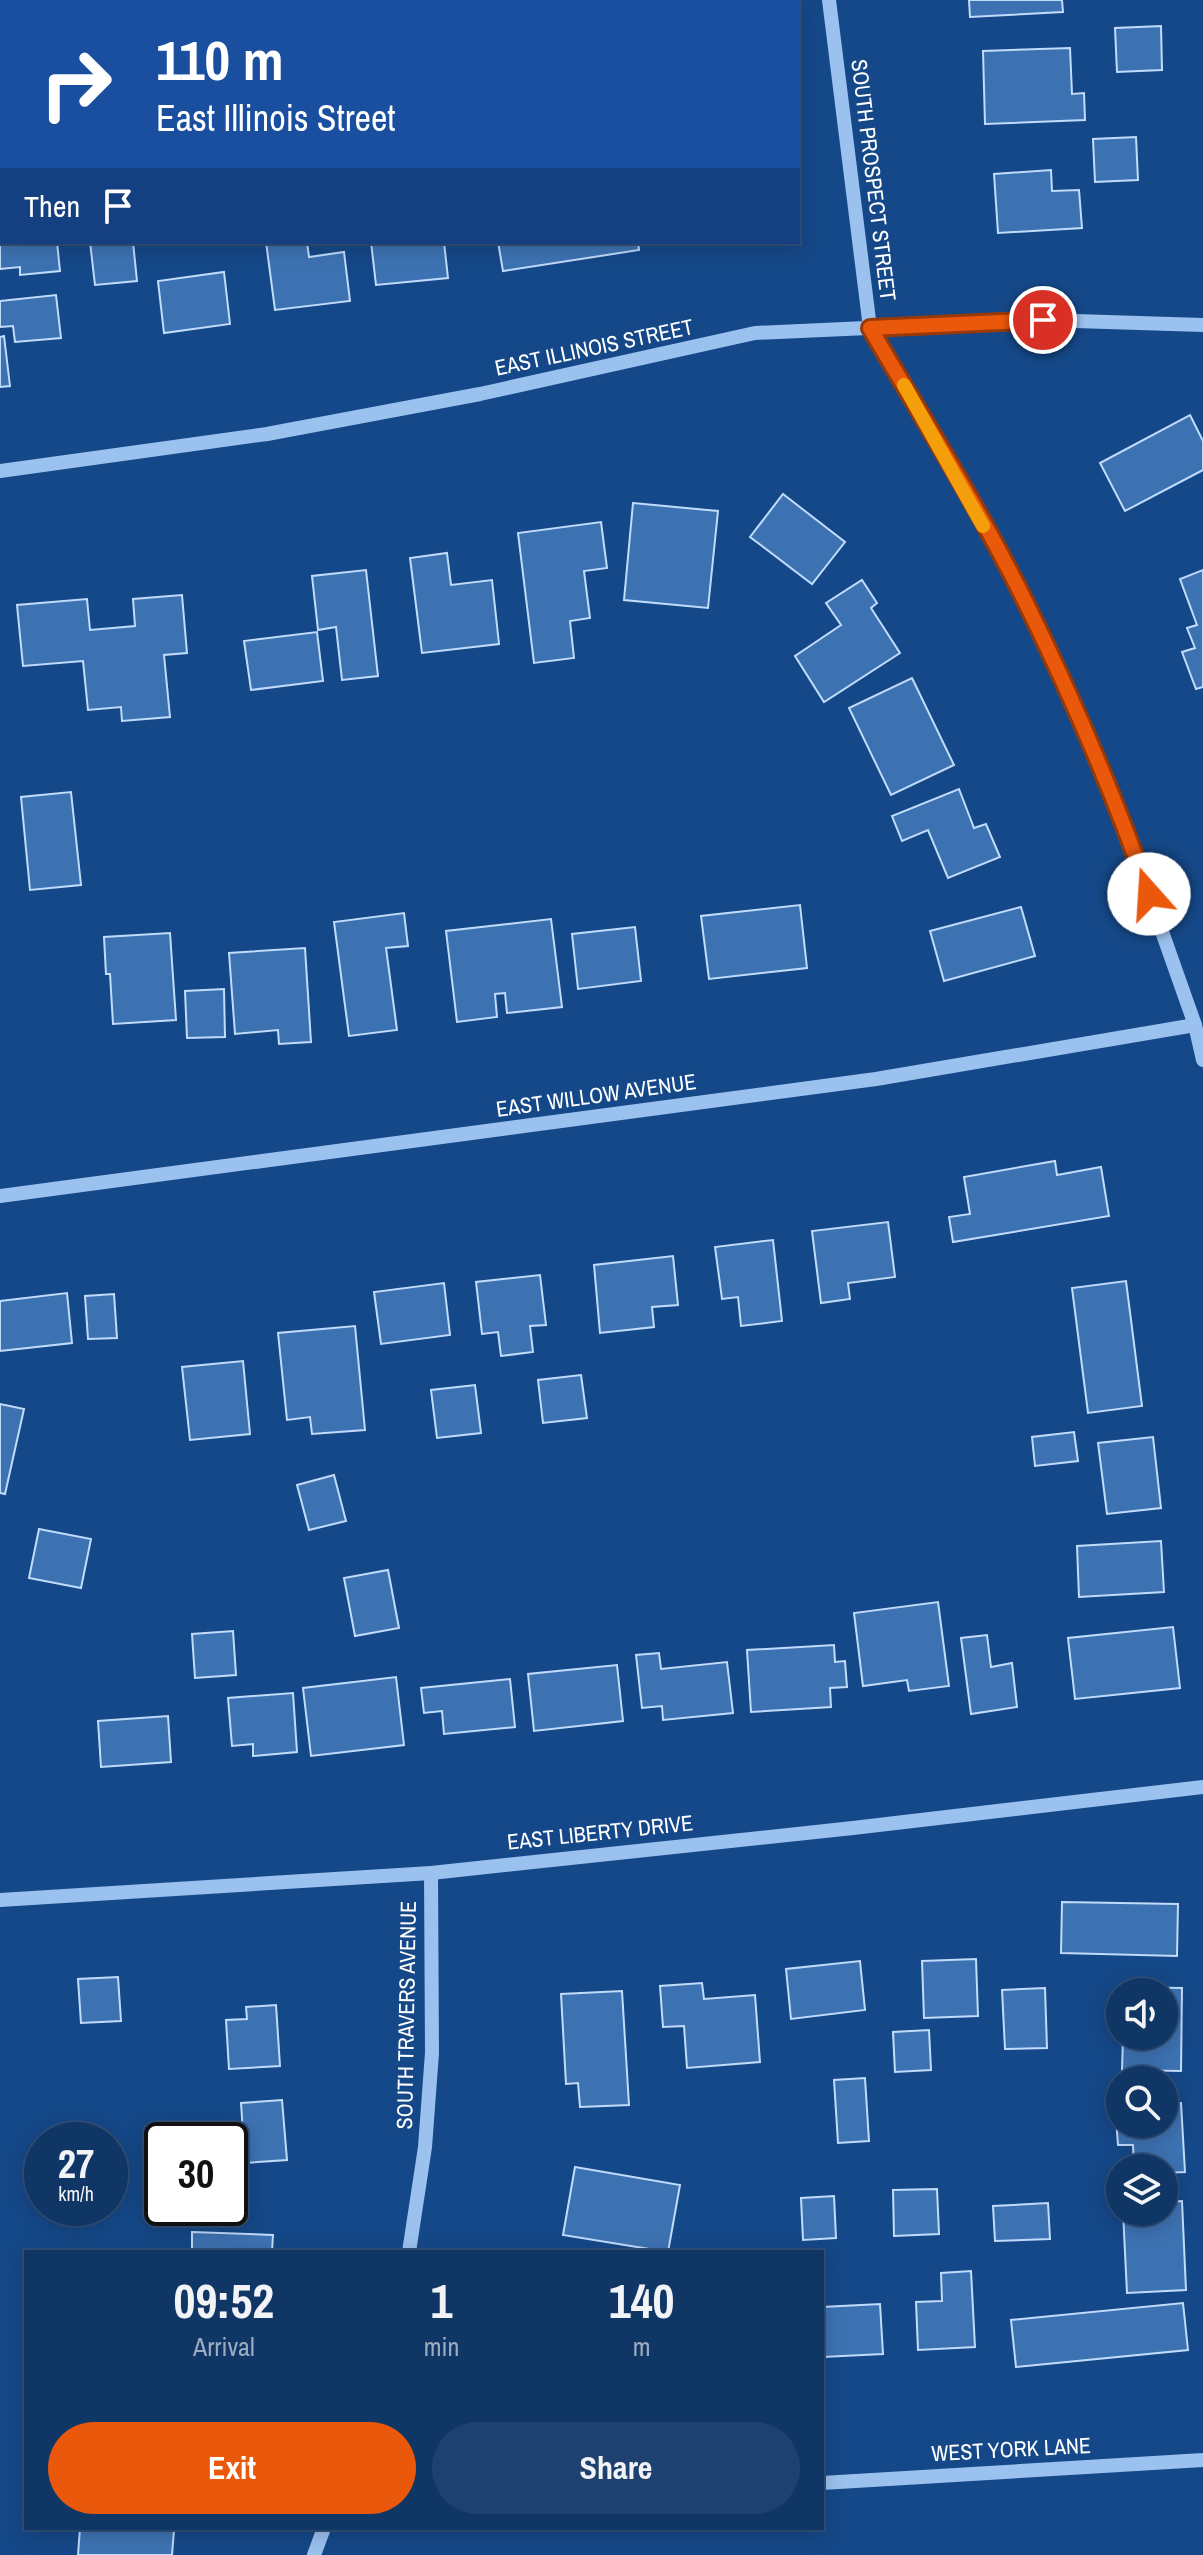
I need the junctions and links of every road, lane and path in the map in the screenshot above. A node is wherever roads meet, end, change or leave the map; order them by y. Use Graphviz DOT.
graph roads {
  1 [pos="829,0"];
  2 [pos="1203,325"];
  3 [pos="870,328"];
  4 [pos="0,471"];
  5 [pos="1195,1025"];
  6 [pos="1203,1060"];
  7 [pos="0,1196"];
  8 [pos="1203,1787"];
  9 [pos="431,1873"];
  10 [pos="0,1900"];
  11 [pos="409,2250"];
  12 [pos="1203,2460"];
  13 [pos="824,2483"];
  14 [pos="323,2530"];
  15 [pos="314,2555"];
  1 -- 3 [label="street, SOUTH PROSPECT STREET"];
  2 -- 3 [label="street, EAST ILLINOIS STREET"];
  3 -- 4 [label="street, EAST ILLINOIS STREET"];
  3 -- 5 [label="street, SOUTH PROSPECT STREET"];
  5 -- 6 [label="street, SOUTH PROSPECT STREET"];
  5 -- 7 [label="street, EAST WILLOW AVENUE"];
  8 -- 9 [label="street, EAST LIBERTY DRIVE"];
  9 -- 10 [label="street, EAST LIBERTY DRIVE"];
  9 -- 11 [label="street, SOUTH TRAVERS AVENUE"];
  12 -- 13 [label="street, WEST YORK LANE"];
  14 -- 15 [label="street"];
}
